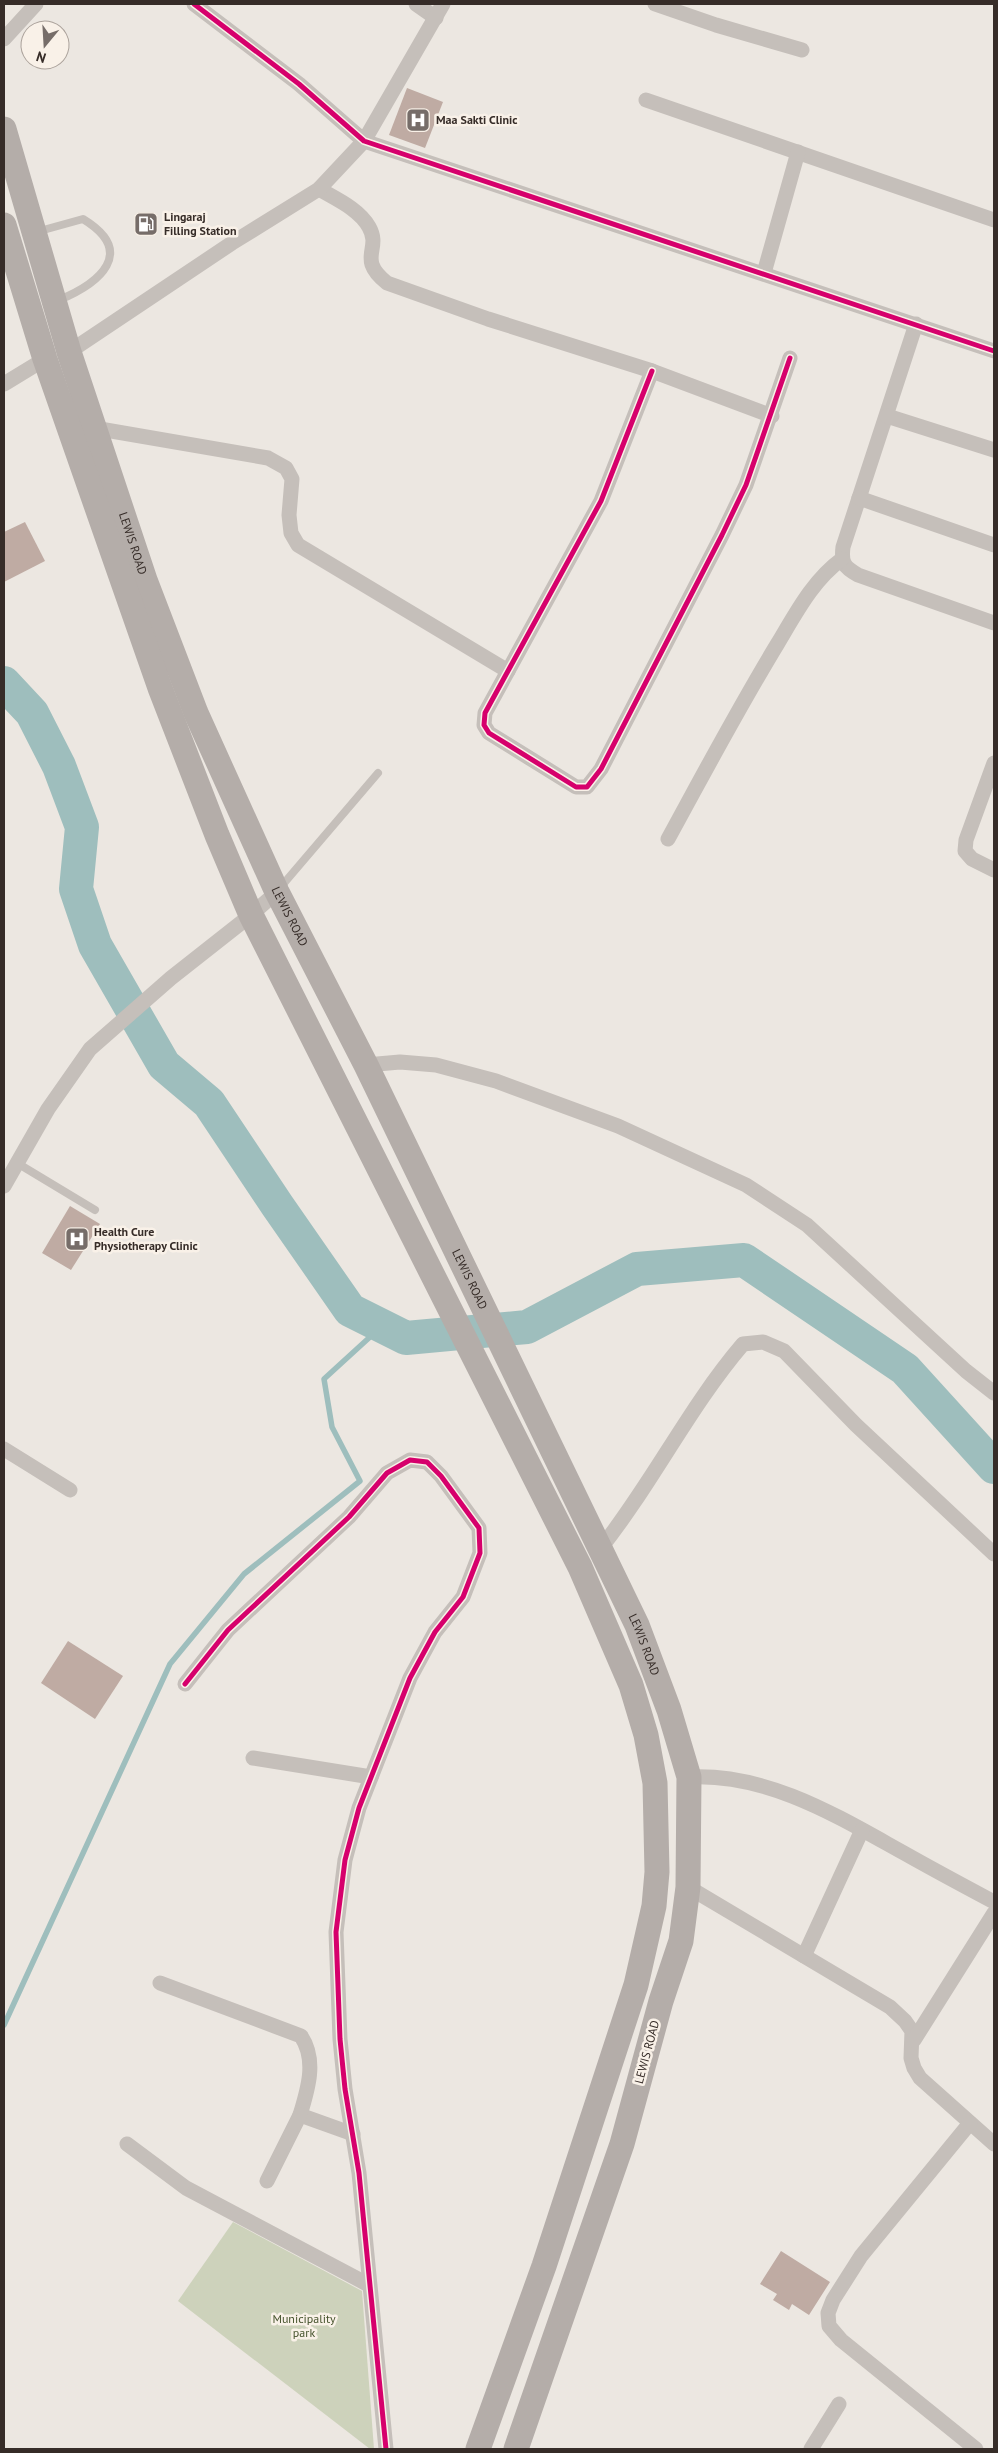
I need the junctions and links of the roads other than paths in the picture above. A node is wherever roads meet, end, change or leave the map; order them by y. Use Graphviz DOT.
graph roads {
  1 [pos="36,4"];
  2 [pos="194,4"];
  3 [pos="416,4"];
  4 [pos="443,4"];
  5 [pos="655,4"];
  6 [pos="436,18"];
  7 [pos="4,39"];
  8 [pos="802,50"];
  9 [pos="646,100"];
  10 [pos="4,129"];
  11 [pos="364,141"];
  12 [pos="798,152"];
  13 [pos="319,189"];
  14 [pos="12,192"];
  15 [pos="994,220"];
  16 [pos="4,225"];
  17 [pos="34,232"];
  18 [pos="764,273"];
  19 [pos="55,302"];
  20 [pos="916,324"];
  21 [pos="994,351"];
  22 [pos="69,352"];
  23 [pos="790,358"];
  24 [pos="45,359"];
  25 [pos="652,371"];
  26 [pos="4,384"];
  27 [pos="772,416"];
  28 [pos="887,416"];
  29 [pos="94,428"];
  30 [pos="994,450"];
  31 [pos="859,498"];
  32 [pos="994,545"];
  33 [pos="842,559"];
  34 [pos="994,623"];
  35 [pos="508,671"];
  36 [pos="994,763"];
  37 [pos="378,773"];
  38 [pos="668,839"];
  39 [pos="994,870"];
  40 [pos="277,892"];
  41 [pos="252,915"];
  42 [pos="366,1065"];
  43 [pos="17,1163"];
  44 [pos="4,1186"];
  45 [pos="95,1210"];
  46 [pos="994,1393"];
  47 [pos="4,1449"];
  48 [pos="70,1490"];
  49 [pos="600,1548"];
  50 [pos="994,1554"];
  51 [pos="185,1684"];
  52 [pos="253,1758"];
  53 [pos="371,1777"];
  54 [pos="689,1777"];
  55 [pos="862,1830"];
  56 [pos="657,1849"];
  57 [pos="689,1851"];
  58 [pos="688,1887"];
  59 [pos="994,1902"];
  60 [pos="994,1913"];
  61 [pos="804,1956"];
  62 [pos="160,1983"];
  63 [pos="914,2040"];
  64 [pos="300,2115"];
  65 [pos="970,2122"];
  66 [pos="352,2134"];
  67 [pos="127,2144"];
  68 [pos="994,2144"];
  69 [pos="267,2181"];
  70 [pos="369,2285"];
  71 [pos="839,2404"];
  72 [pos="386,2449"];
  73 [pos="478,2449"];
  74 [pos="516,2449"];
  75 [pos="811,2449"];
  76 [pos="976,2449"];
  1 -- 7 [label="street"];
  2 -- 11 [label="street"];
  3 -- 6 [label="street"];
  4 -- 6 [label="street"];
  5 -- 8 [label="street"];
  6 -- 11 [label="street"];
  9 -- 12 [label="street"];
  10 -- 14 [label="main road, LEWIS ROAD"];
  11 -- 13 [label="street"];
  11 -- 18 [label="street"];
  12 -- 15 [label="street"];
  12 -- 18 [label="street"];
  13 -- 22 [label="street"];
  13 -- 25 [label="street"];
  14 -- 17 [label="main road, LEWIS ROAD"];
  16 -- 24 [label="main road, LEWIS ROAD"];
  17 -- 19 [label="main road, LEWIS ROAD"];
  17 -- 19 [label="lane"];
  18 -- 20 [label="street"];
  19 -- 22 [label="main road, LEWIS ROAD"];
  20 -- 21 [label="street"];
  20 -- 28 [label="street"];
  22 -- 29 [label="main road, LEWIS ROAD"];
  23 -- 27 [label="street"];
  24 -- 26 [label="street"];
  24 -- 41 [label="main road, LEWIS ROAD"];
  25 -- 27 [label="street"];
  25 -- 35 [label="street"];
  27 -- 35 [label="street"];
  28 -- 30 [label="street"];
  28 -- 31 [label="street"];
  29 -- 35 [label="street"];
  29 -- 40 [label="main road, LEWIS ROAD"];
  31 -- 32 [label="street"];
  31 -- 33 [label="street"];
  33 -- 34 [label="street"];
  33 -- 38 [label="street"];
  36 -- 39 [label="street"];
  37 -- 40 [label="lane"];
  40 -- 41 [label="street"];
  40 -- 42 [label="main road, LEWIS ROAD"];
  41 -- 43 [label="street"];
  41 -- 56 [label="main road, LEWIS ROAD"];
  42 -- 46 [label="street"];
  42 -- 49 [label="main road, LEWIS ROAD"];
  43 -- 44 [label="street"];
  43 -- 45 [label="lane"];
  47 -- 48 [label="street"];
  49 -- 50 [label="street"];
  49 -- 54 [label="main road, LEWIS ROAD"];
  51 -- 53 [label="street"];
  52 -- 53 [label="street"];
  53 -- 66 [label="street"];
  54 -- 55 [label="street"];
  54 -- 57 [label="main road, LEWIS ROAD"];
  55 -- 59 [label="street"];
  55 -- 61 [label="street"];
  56 -- 57 [label="main road"];
  56 -- 73 [label="main road, LEWIS ROAD"];
  57 -- 58 [label="main road, LEWIS ROAD"];
  58 -- 61 [label="street"];
  58 -- 74 [label="main road, LEWIS ROAD"];
  60 -- 63 [label="street"];
  61 -- 63 [label="street"];
  62 -- 64 [label="street"];
  63 -- 65 [label="street"];
  64 -- 66 [label="street"];
  64 -- 69 [label="street"];
  65 -- 68 [label="street"];
  65 -- 76 [label="street"];
  66 -- 70 [label="street"];
  67 -- 70 [label="street"];
  70 -- 72 [label="street"];
  71 -- 75 [label="street"];
}
